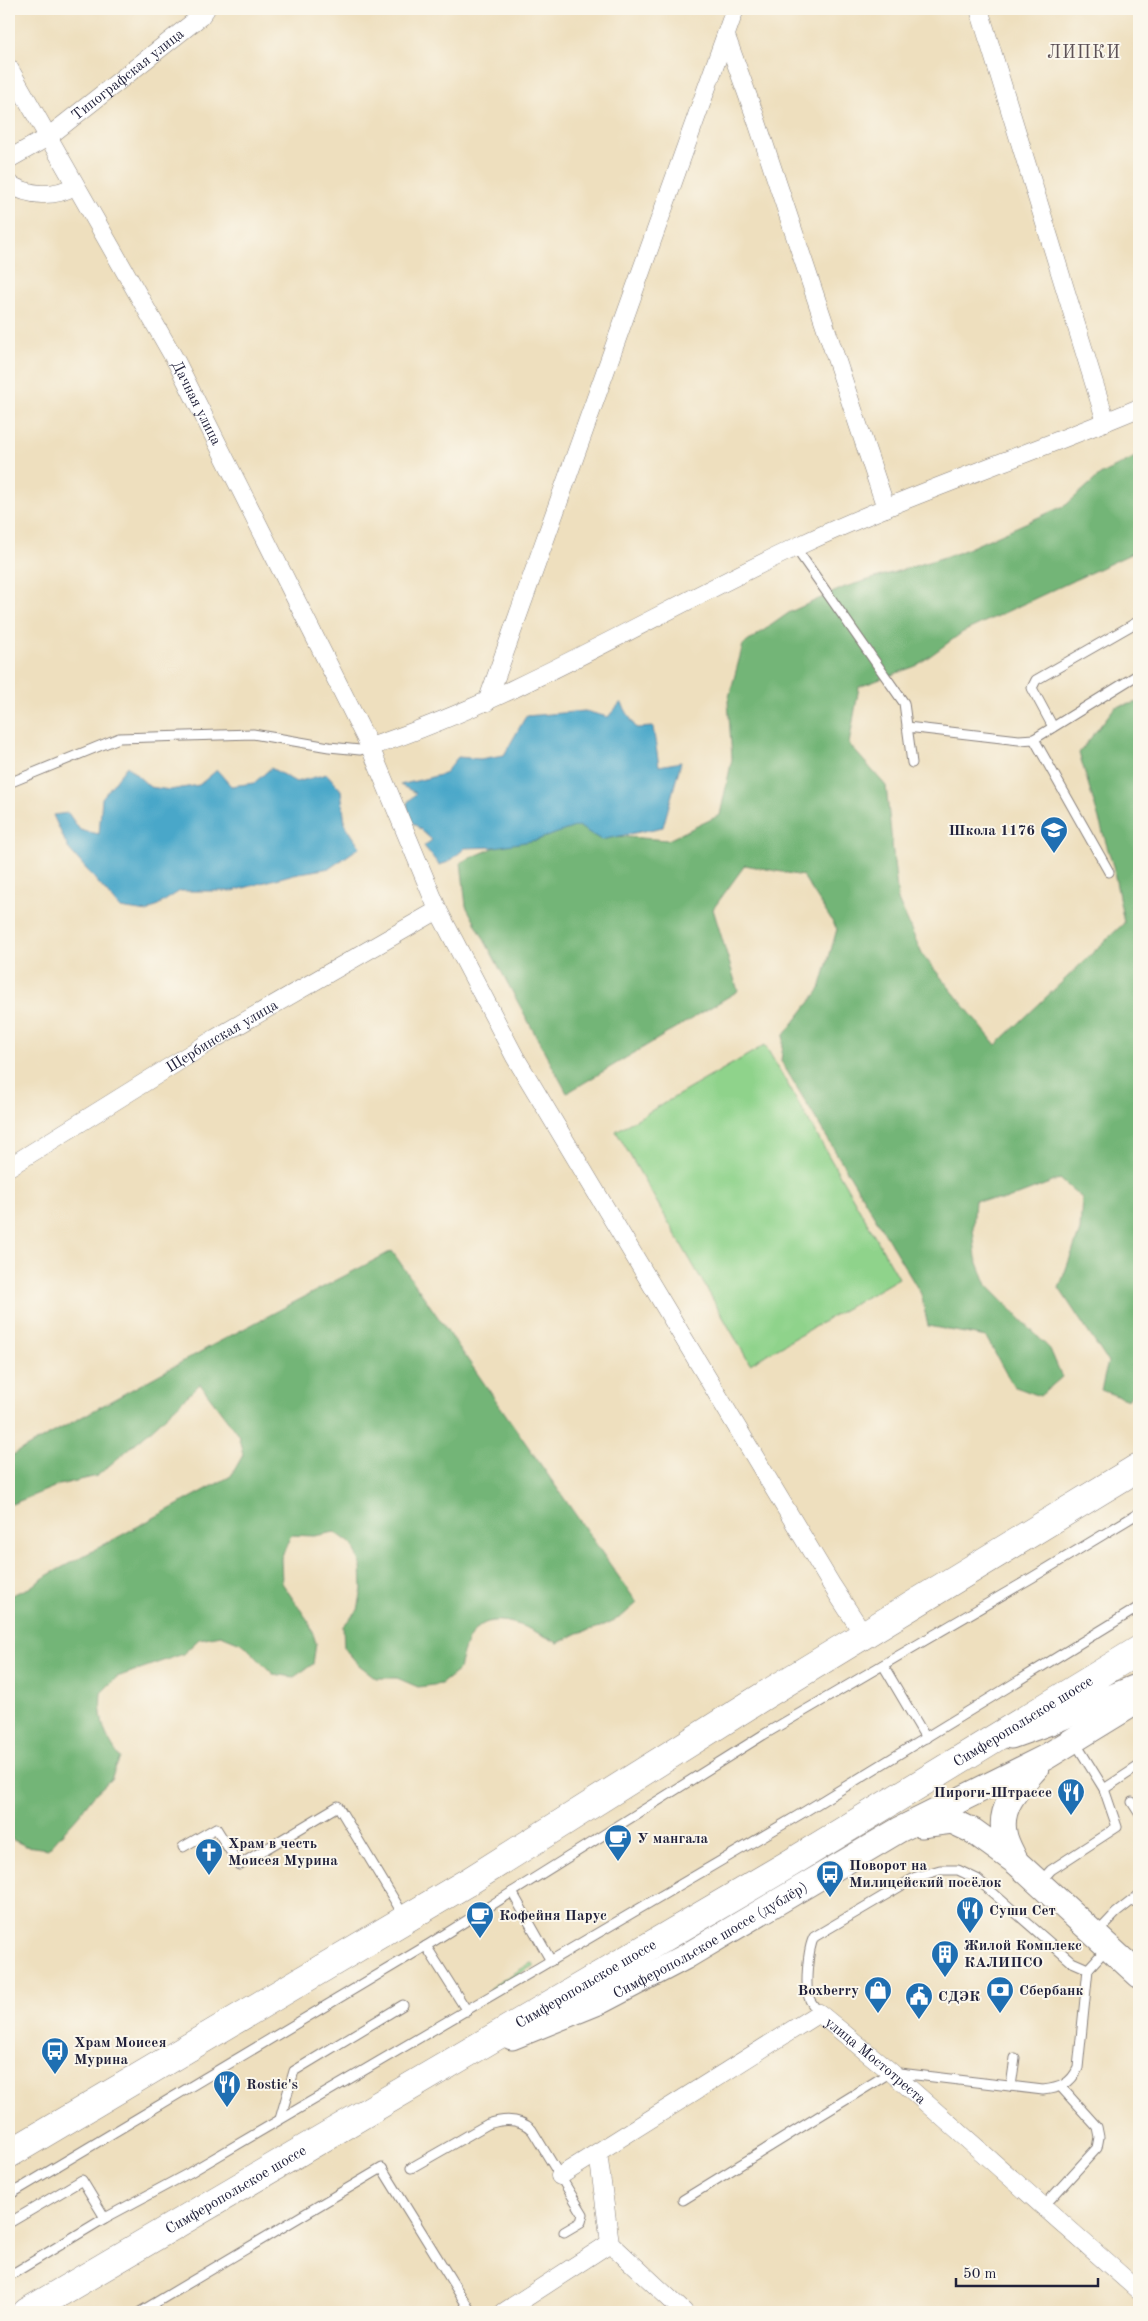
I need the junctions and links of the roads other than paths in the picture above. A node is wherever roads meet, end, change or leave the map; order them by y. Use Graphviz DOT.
graph roads {
  1 [pos="206,9"];
  2 [pos="735,9"];
  3 [pos="979,9"];
  4 [pos="726,36"];
  5 [pos="9,68"];
  6 [pos="48,137"];
  7 [pos="9,159"];
  8 [pos="9,184"];
  9 [pos="74,186"];
  10 [pos="1139,408"];
  11 [pos="1106,422"];
  12 [pos="886,508"];
  13 [pos="795,547"];
  14 [pos="1139,621"];
  15 [pos="1139,674"];
  16 [pos="487,702"];
  17 [pos="907,727"];
  18 [pos="1053,727"];
  19 [pos="1034,739"];
  20 [pos="370,747"];
  21 [pos="912,763"];
  22 [pos="9,783"];
  23 [pos="1109,872"];
  24 [pos="438,910"];
  25 [pos="9,1168"];
  26 [pos="1135,1468"];
  27 [pos="1139,1512"];
  28 [pos="1139,1607"];
  29 [pos="864,1635"];
  30 [pos="1139,1650"];
  31 [pos="883,1665"];
  32 [pos="1139,1686"];
  33 [pos="1139,1700"];
  34 [pos="926,1738"];
  35 [pos="1073,1740"];
  36 [pos="982,1745"];
  37 [pos="1046,1757"];
  38 [pos="1139,1766"];
  39 [pos="1104,1789"];
  40 [pos="1132,1802"];
  41 [pos="1139,1814"];
  42 [pos="899,1830"];
  43 [pos="183,1847"];
  44 [pos="1016,1862"];
  45 [pos="1040,1883"];
  46 [pos="512,1892"];
  47 [pos="1139,1895"];
  48 [pos="406,1919"];
  49 [pos="1102,1941"];
  50 [pos="426,1946"];
  51 [pos="551,1961"];
  52 [pos="1088,1970"];
  53 [pos="1139,1975"];
  54 [pos="403,2005"];
  55 [pos="467,2011"];
  56 [pos="820,2013"];
  57 [pos="1015,2058"];
  58 [pos="456,2060"];
  59 [pos="891,2072"];
  60 [pos="1011,2086"];
  61 [pos="1061,2087"];
  62 [pos="280,2119"];
  63 [pos="598,2153"];
  64 [pos="9,2154"];
  65 [pos="411,2168"];
  66 [pos="560,2176"];
  67 [pos="9,2195"];
  68 [pos="683,2200"];
  69 [pos="1044,2206"];
  70 [pos="104,2218"];
  71 [pos="9,2223"];
  72 [pos="564,2232"];
  73 [pos="610,2243"];
  74 [pos="9,2276"];
  75 [pos="1139,2291"];
  76 [pos="27,2312"];
  77 [pos="140,2312"];
  78 [pos="471,2312"];
  79 [pos="504,2312"];
  80 [pos="684,2312"];
  1 -- 6 [label="street, Типографская улица"];
  2 -- 4 [label="street"];
  3 -- 11 [label="street"];
  4 -- 12 [label="street"];
  4 -- 16 [label="street"];
  5 -- 6 [label="street, Дачная улица"];
  6 -- 7 [label="street, Типографская улица"];
  6 -- 9 [label="street, Дачная улица"];
  8 -- 9 [label="street"];
  9 -- 20 [label="street, Дачная улица"];
  10 -- 11 [label="street"];
  11 -- 12 [label="street"];
  12 -- 13 [label="street"];
  13 -- 16 [label="street"];
  13 -- 17 [label="lane"];
  14 -- 18 [label="lane"];
  15 -- 18 [label="lane"];
  16 -- 20 [label="street"];
  17 -- 19 [label="lane"];
  17 -- 21 [label="lane"];
  18 -- 19 [label="lane"];
  19 -- 23 [label="lane"];
  20 -- 22 [label="lane"];
  20 -- 24 [label="street, Дачная улица"];
  24 -- 25 [label="street, Щербинская улица"];
  24 -- 29 [label="street, Дачная улица"];
  26 -- 29 [label="main road"];
  27 -- 31 [label="lane"];
  28 -- 34 [label="lane"];
  29 -- 48 [label="main road"];
  30 -- 36 [label="main road, Симферопольское шоссе"];
  31 -- 34 [label="lane"];
  31 -- 46 [label="lane"];
  32 -- 36 [label="main road"];
  33 -- 35 [label="main road, Симферопольское шоссе (дублёр)"];
  34 -- 51 [label="lane"];
  35 -- 37 [label="main road, Симферопольское шоссе (дублёр)"];
  35 -- 39 [label="lane"];
  36 -- 58 [label="main road, Симферопольское шоссе"];
  37 -- 42 [label="main road, Симферопольское шоссе (дублёр)"];
  37 -- 44 [label="main road"];
  38 -- 39 [label="lane"];
  39 -- 45 [label="lane"];
  40 -- 41 [label="lane"];
  42 -- 44 [label="main road"];
  42 -- 58 [label="main road, Симферопольское шоссе (дублёр)"];
  43 -- 48 [label="lane"];
  44 -- 45 [label="main road"];
  45 -- 49 [label="main road"];
  46 -- 50 [label="lane"];
  46 -- 51 [label="lane"];
  47 -- 49 [label="lane"];
  48 -- 64 [label="main road"];
  49 -- 52 [label="lane"];
  49 -- 53 [label="main road"];
  50 -- 55 [label="lane"];
  50 -- 67 [label="lane"];
  51 -- 55 [label="lane"];
  52 -- 56 [label="lane"];
  52 -- 61 [label="lane"];
  54 -- 62 [label="lane"];
  55 -- 62 [label="lane"];
  56 -- 59 [label="street, улица Мостотреста"];
  56 -- 63 [label="street, улица Мостотреста"];
  57 -- 60 [label="lane"];
  58 -- 76 [label="main road, Симферопольское шоссе"];
  59 -- 60 [label="lane"];
  59 -- 68 [label="lane"];
  59 -- 69 [label="street, улица Мостотреста"];
  60 -- 61 [label="lane"];
  61 -- 69 [label="lane"];
  62 -- 70 [label="lane"];
  63 -- 66 [label="street, улица Мостотреста"];
  63 -- 73 [label="street"];
  65 -- 66 [label="lane"];
  66 -- 72 [label="lane"];
  69 -- 75 [label="street, улица Мостотреста"];
  70 -- 71 [label="lane"];
  70 -- 74 [label="lane"];
  73 -- 79 [label="street"];
  73 -- 80 [label="street"];
  77 -- 78 [label="lane"];
}
